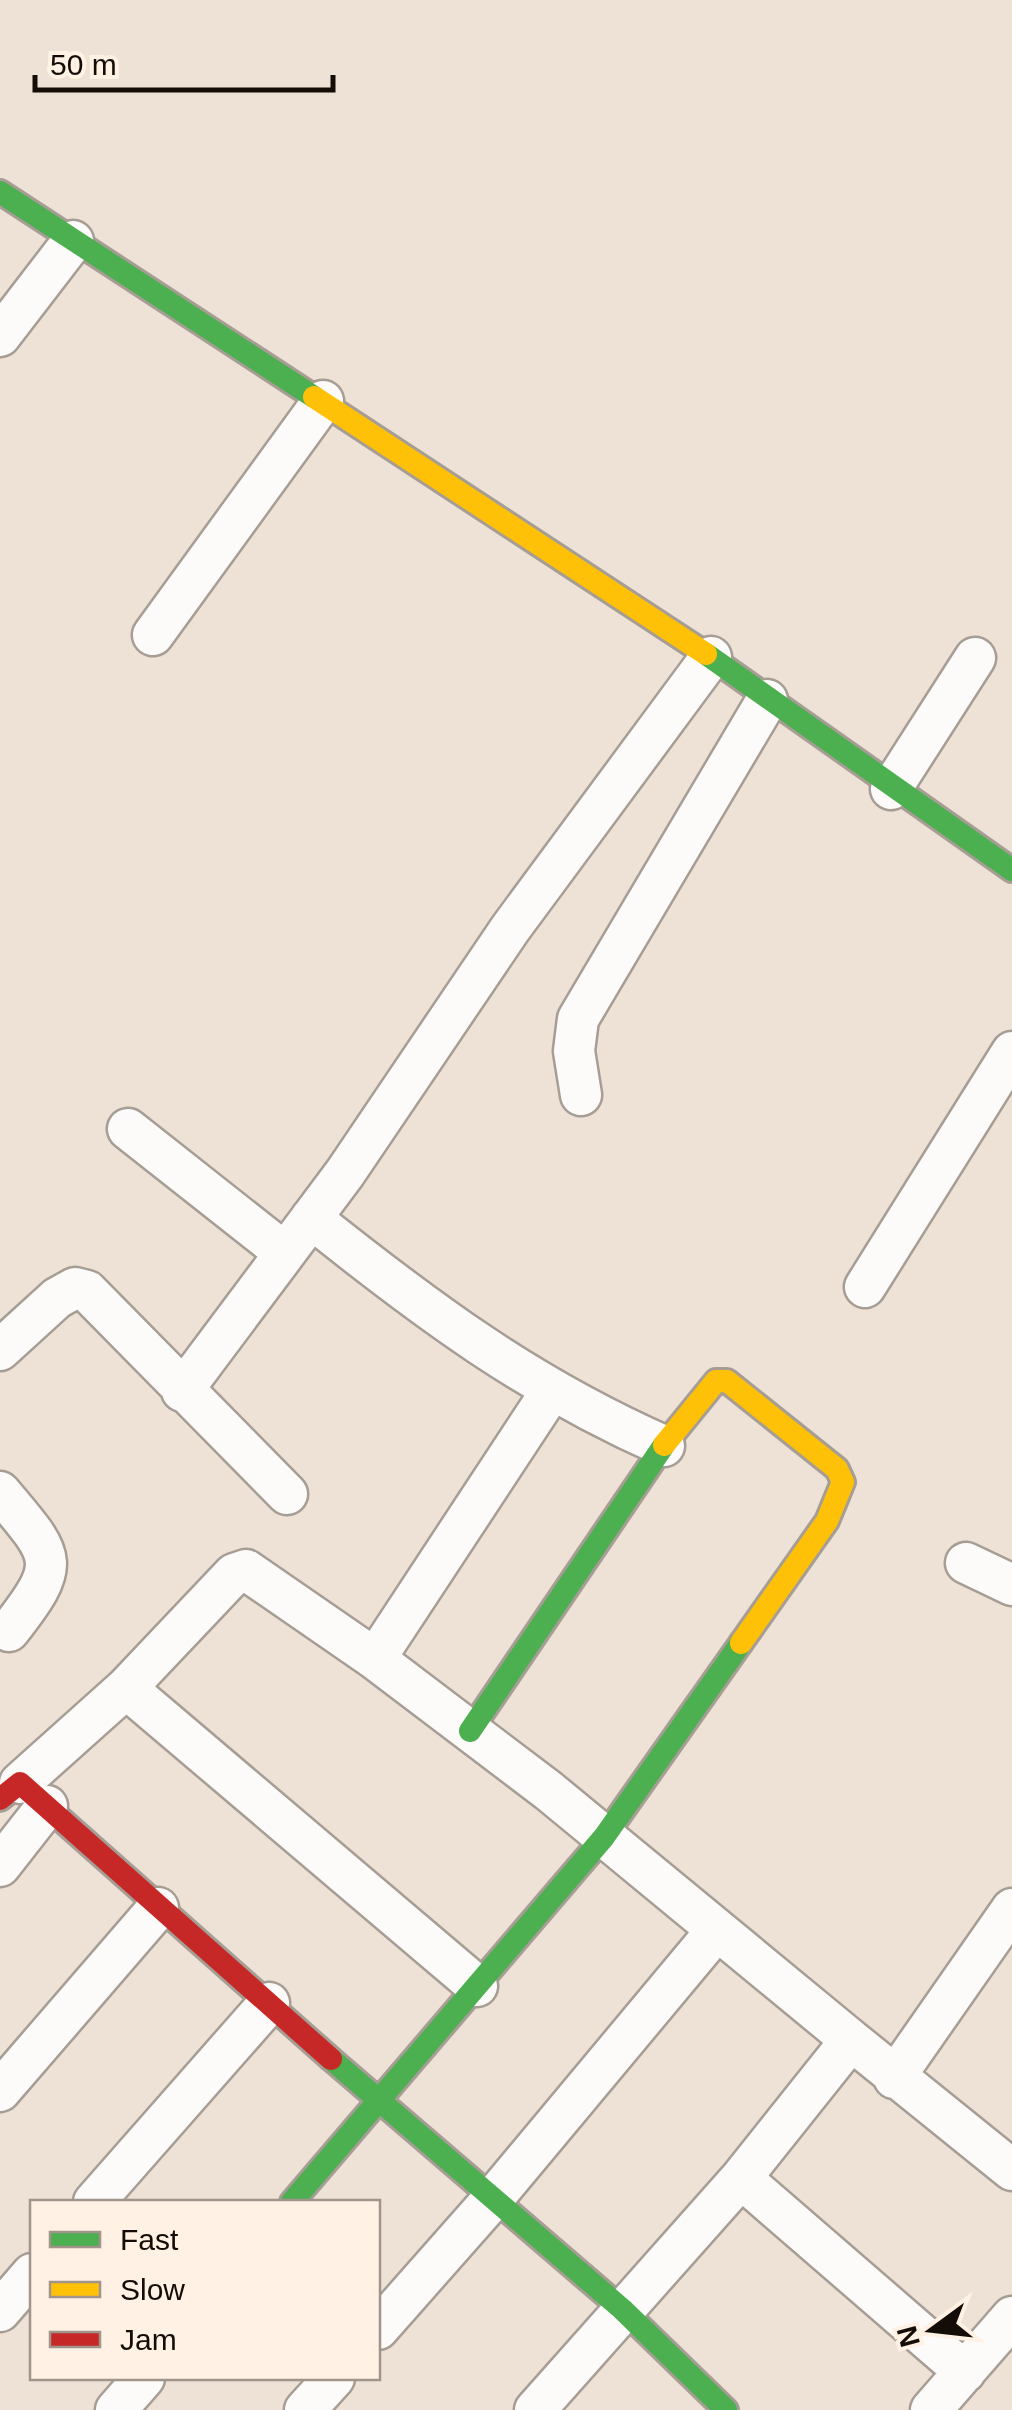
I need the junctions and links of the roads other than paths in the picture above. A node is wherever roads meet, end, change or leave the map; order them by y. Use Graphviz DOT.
graph roads {
  1 [pos="0,192"];
  2 [pos="73,241"];
  3 [pos="0,336"];
  4 [pos="324,402"];
  5 [pos="153,635"];
  6 [pos="711,657"];
  7 [pos="976,658"];
  8 [pos="767,700"];
  9 [pos="891,789"];
  10 [pos="1012,870"];
  11 [pos="1012,1052"];
  12 [pos="581,1095"];
  13 [pos="128,1129"];
  14 [pos="311,1218"];
  15 [pos="285,1253"];
  16 [pos="865,1287"];
  17 [pos="0,1350"];
  18 [pos="552,1390"];
  19 [pos="182,1391"];
  20 [pos="664,1446"];
  21 [pos="0,1492"];
  22 [pos="287,1494"];
  23 [pos="966,1564"];
  24 [pos="1012,1584"];
  25 [pos="9,1632"];
  26 [pos="376,1659"];
  27 [pos="126,1688"];
  28 [pos="470,1731"];
  29 [pos="22,1796"];
  30 [pos="604,1837"];
  31 [pos="0,1866"];
  32 [pos="158,1908"];
  33 [pos="1012,1909"];
  34 [pos="717,1930"];
  35 [pos="477,1986"];
  36 [pos="269,2003"];
  37 [pos="851,2040"];
  38 [pos="894,2078"];
  39 [pos="0,2091"];
  40 [pos="379,2100"];
  41 [pos="1012,2170"];
  42 [pos="741,2178"];
  43 [pos="96,2200"];
  44 [pos="294,2200"];
  45 [pos="492,2201"];
  46 [pos="30,2276"];
  47 [pos="622,2310"];
  48 [pos="0,2312"];
  49 [pos="1012,2317"];
  50 [pos="380,2327"];
  51 [pos="965,2372"];
  52 [pos="142,2380"];
  53 [pos="332,2380"];
  54 [pos="116,2410"];
  55 [pos="305,2410"];
  56 [pos="534,2410"];
  57 [pos="726,2410"];
  58 [pos="931,2410"];
  1 -- 2 [label="street"];
  2 -- 3 [label="street"];
  2 -- 4 [label="street"];
  4 -- 5 [label="street"];
  4 -- 6 [label="street"];
  6 -- 8 [label="street"];
  6 -- 14 [label="street"];
  7 -- 9 [label="street"];
  8 -- 9 [label="street"];
  8 -- 12 [label="street"];
  9 -- 10 [label="street"];
  11 -- 16 [label="street"];
  13 -- 15 [label="street"];
  14 -- 15 [label="street"];
  14 -- 18 [label="street"];
  15 -- 19 [label="street"];
  17 -- 19 [label="street"];
  18 -- 20 [label="street"];
  18 -- 26 [label="street"];
  19 -- 22 [label="street"];
  20 -- 28 [label="street"];
  20 -- 30 [label="street"];
  21 -- 25 [label="street"];
  23 -- 24 [label="street"];
  26 -- 27 [label="street"];
  26 -- 28 [label="street"];
  27 -- 29 [label="street"];
  27 -- 35 [label="street"];
  28 -- 30 [label="street"];
  29 -- 31 [label="street"];
  29 -- 32 [label="street"];
  30 -- 34 [label="street"];
  30 -- 35 [label="street"];
  32 -- 36 [label="street"];
  32 -- 39 [label="street"];
  33 -- 38 [label="street"];
  34 -- 37 [label="street"];
  34 -- 45 [label="street"];
  35 -- 40 [label="street"];
  36 -- 40 [label="street"];
  36 -- 43 [label="street"];
  37 -- 38 [label="street"];
  37 -- 42 [label="street"];
  38 -- 41 [label="street"];
  40 -- 44 [label="street"];
  40 -- 45 [label="street"];
  42 -- 47 [label="street"];
  42 -- 51 [label="street"];
  45 -- 47 [label="street"];
  45 -- 50 [label="street"];
  46 -- 48 [label="street"];
  47 -- 56 [label="street"];
  47 -- 57 [label="street"];
  49 -- 51 [label="street"];
  51 -- 58 [label="street"];
  52 -- 54 [label="street"];
  53 -- 55 [label="street"];
}
